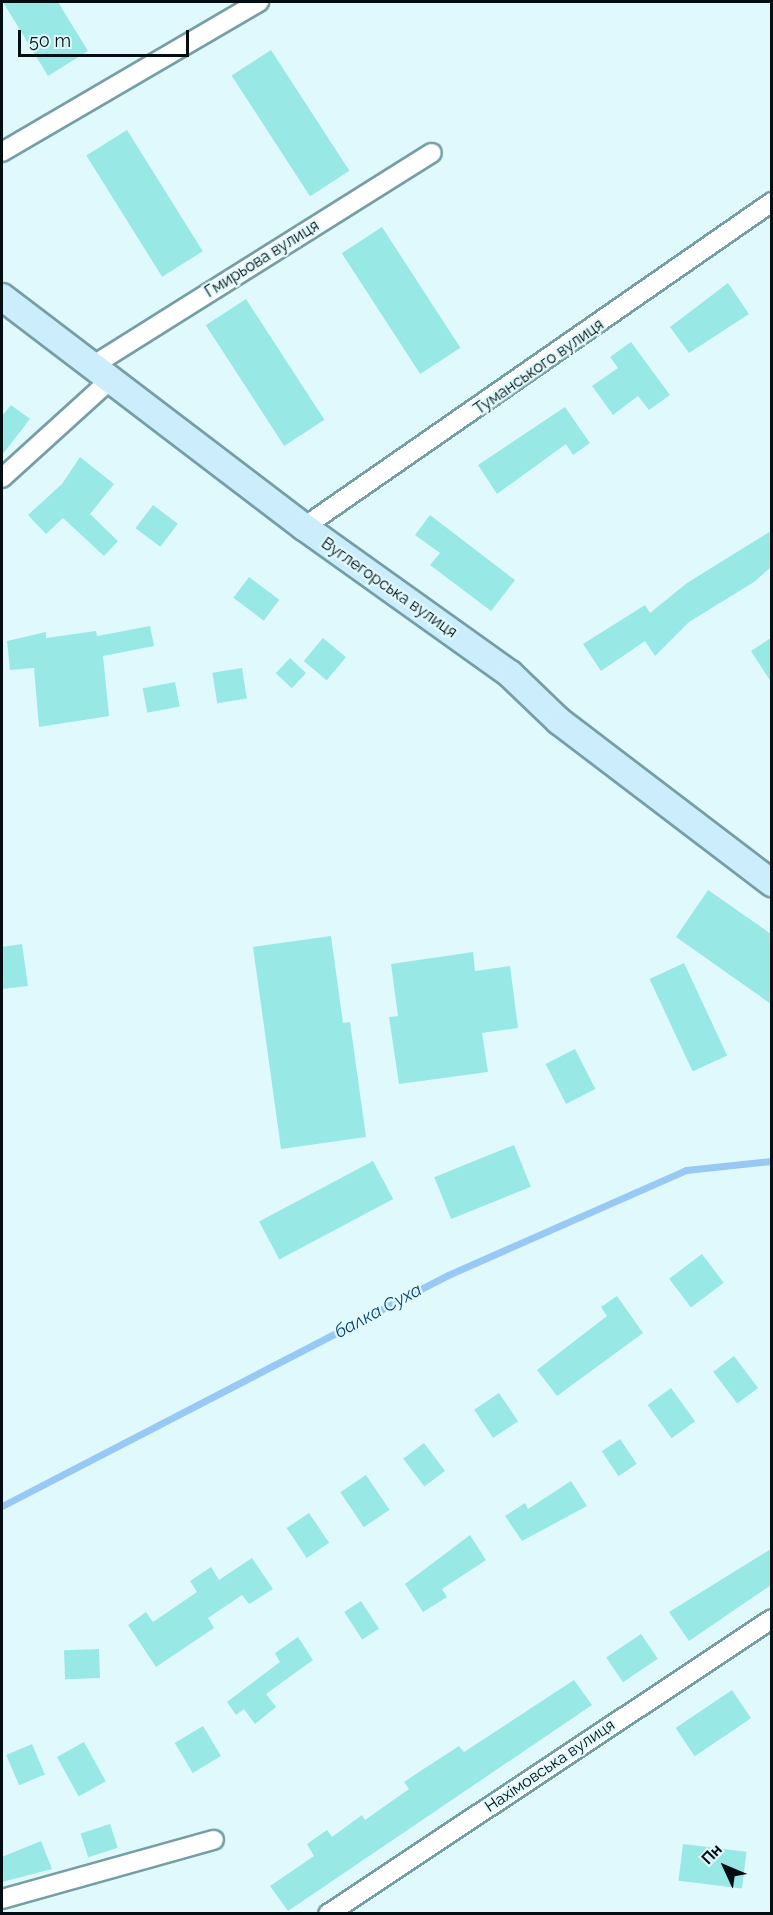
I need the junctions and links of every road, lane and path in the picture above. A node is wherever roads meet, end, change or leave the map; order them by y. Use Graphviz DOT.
graph roads {
  1 [pos="259,2"];
  2 [pos="2,152"];
  3 [pos="432,153"];
  4 [pos="771,202"];
  5 [pos="2,297"];
  6 [pos="101,373"];
  7 [pos="2,478"];
  8 [pos="304,527"];
  9 [pos="771,883"];
  10 [pos="771,1619"];
  11 [pos="214,1840"];
  12 [pos="2,1899"];
  13 [pos="328,1914"];
  1 -- 2 [label="street"];
  3 -- 6 [label="street, Гмирьова вулиця"];
  4 -- 8 [label="street, Туманського вулиця"];
  5 -- 6 [label="main road, Вуглегорська вулиця"];
  6 -- 7 [label="street, Гмирьова вулиця"];
  6 -- 8 [label="main road, Вуглегорська вулиця"];
  8 -- 9 [label="main road, Вуглегорська вулиця"];
  10 -- 13 [label="street, Нахімовська вулиця"];
  11 -- 12 [label="street"];
}
